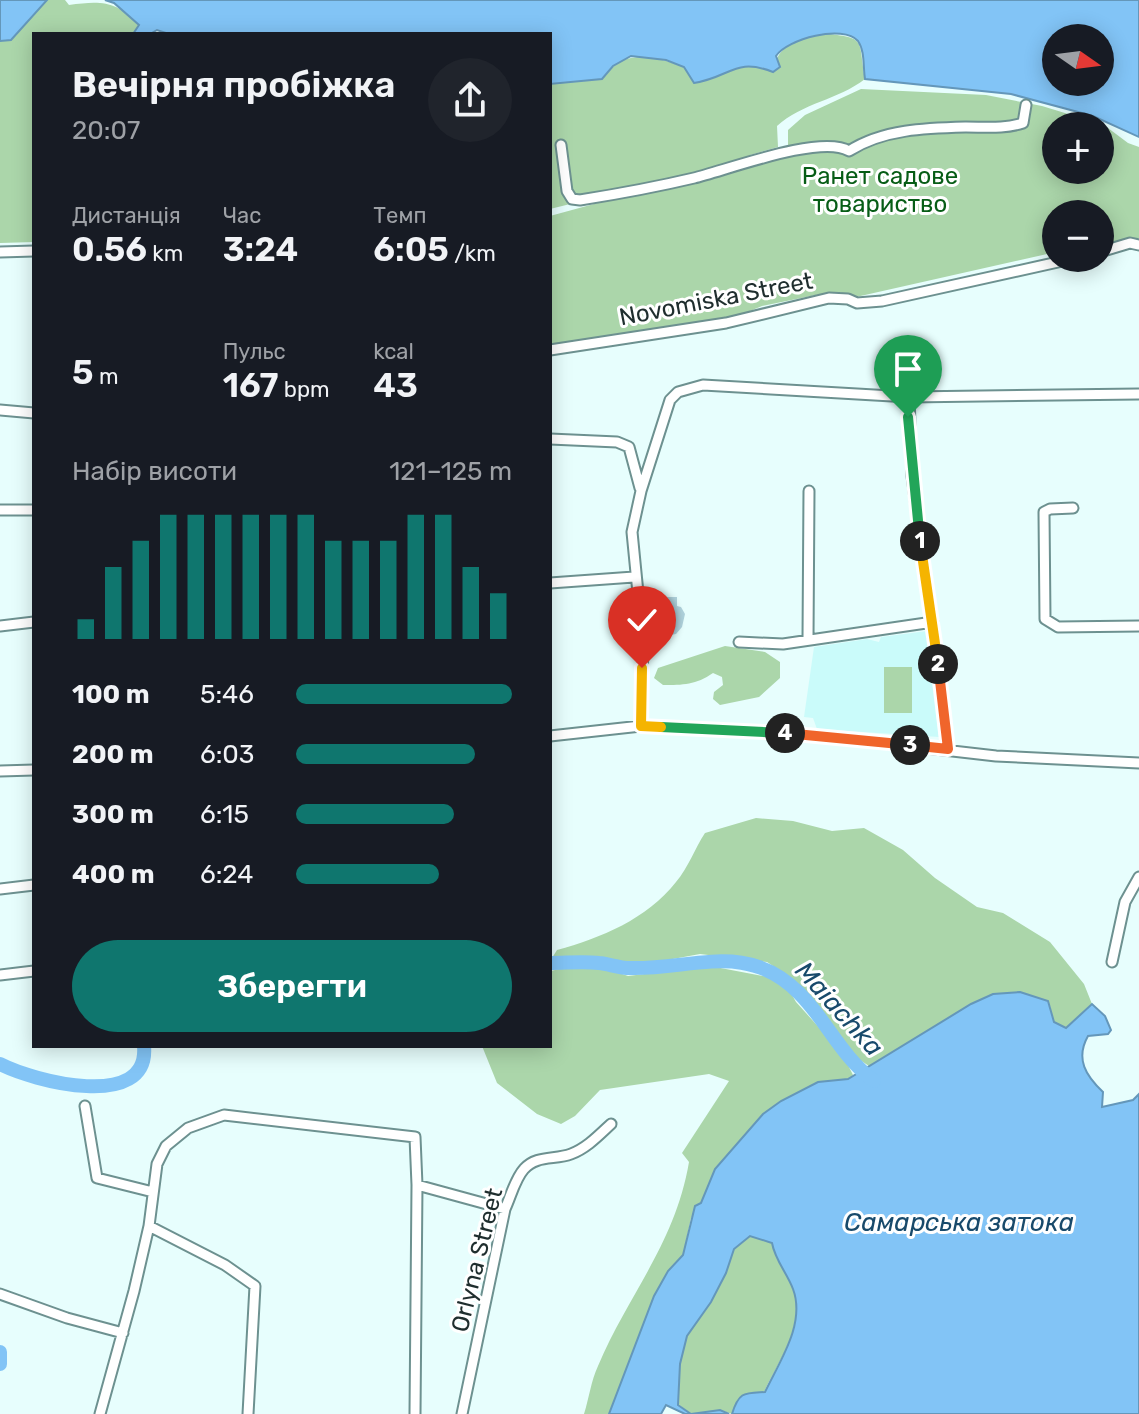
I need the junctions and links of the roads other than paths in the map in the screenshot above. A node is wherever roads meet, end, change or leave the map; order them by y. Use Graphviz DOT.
graph roads {
  1 [pos="1026,105"];
  2 [pos="561,145"];
  3 [pos="1139,245"];
  4 [pos="1114,248"];
  5 [pos="32,251"];
  6 [pos="0,252"];
  7 [pos="1042,266"];
  8 [pos="552,350"];
  9 [pos="1139,394"];
  10 [pos="909,397"];
  11 [pos="0,410"];
  12 [pos="32,413"];
  13 [pos="552,439"];
  14 [pos="641,491"];
  15 [pos="809,491"];
  16 [pos="1073,508"];
  17 [pos="0,510"];
  18 [pos="32,510"];
  19 [pos="634,577"];
  20 [pos="552,583"];
  21 [pos="32,622"];
  22 [pos="933,622"];
  23 [pos="0,626"];
  24 [pos="1139,626"];
  25 [pos="808,639"];
  26 [pos="739,642"];
  27 [pos="641,726"];
  28 [pos="552,736"];
  29 [pos="948,749"];
  30 [pos="1139,763"];
  31 [pos="32,770"];
  32 [pos="0,771"];
  33 [pos="1139,877"];
  34 [pos="32,885"];
  35 [pos="0,889"];
  36 [pos="1112,962"];
  37 [pos="32,971"];
  38 [pos="0,975"];
  39 [pos="85,1106"];
  40 [pos="611,1124"];
  41 [pos="417,1185"];
  42 [pos="153,1192"];
  43 [pos="505,1209"];
  44 [pos="149,1226"];
  45 [pos="0,1294"];
  46 [pos="123,1333"];
  47 [pos="100,1414"];
  48 [pos="248,1414"];
  49 [pos="415,1414"];
  50 [pos="462,1414"];
  1 -- 2 [label="street"];
  3 -- 4 [label="street"];
  5 -- 6 [label="street"];
  7 -- 8 [label="street, Novomiska Street"];
  9 -- 10 [label="street"];
  10 -- 14 [label="street"];
  10 -- 22 [label="street"];
  11 -- 12 [label="street"];
  13 -- 14 [label="street"];
  14 -- 19 [label="street"];
  15 -- 25 [label="street"];
  16 -- 24 [label="street"];
  17 -- 18 [label="street"];
  19 -- 20 [label="street"];
  19 -- 27 [label="street"];
  21 -- 23 [label="street"];
  22 -- 25 [label="street"];
  22 -- 29 [label="street"];
  25 -- 26 [label="street"];
  27 -- 28 [label="street"];
  27 -- 29 [label="street"];
  29 -- 30 [label="street"];
  31 -- 32 [label="street"];
  33 -- 36 [label="street"];
  34 -- 35 [label="street"];
  37 -- 38 [label="street"];
  39 -- 42 [label="street"];
  40 -- 43 [label="street, Orlyna Street"];
  41 -- 42 [label="street, Orlyna Street"];
  41 -- 43 [label="street"];
  41 -- 49 [label="street, Orlyna Street"];
  42 -- 44 [label="street"];
  43 -- 50 [label="street, Orlyna Street"];
  44 -- 46 [label="street"];
  44 -- 48 [label="street"];
  45 -- 46 [label="street"];
  46 -- 47 [label="street"];
}
